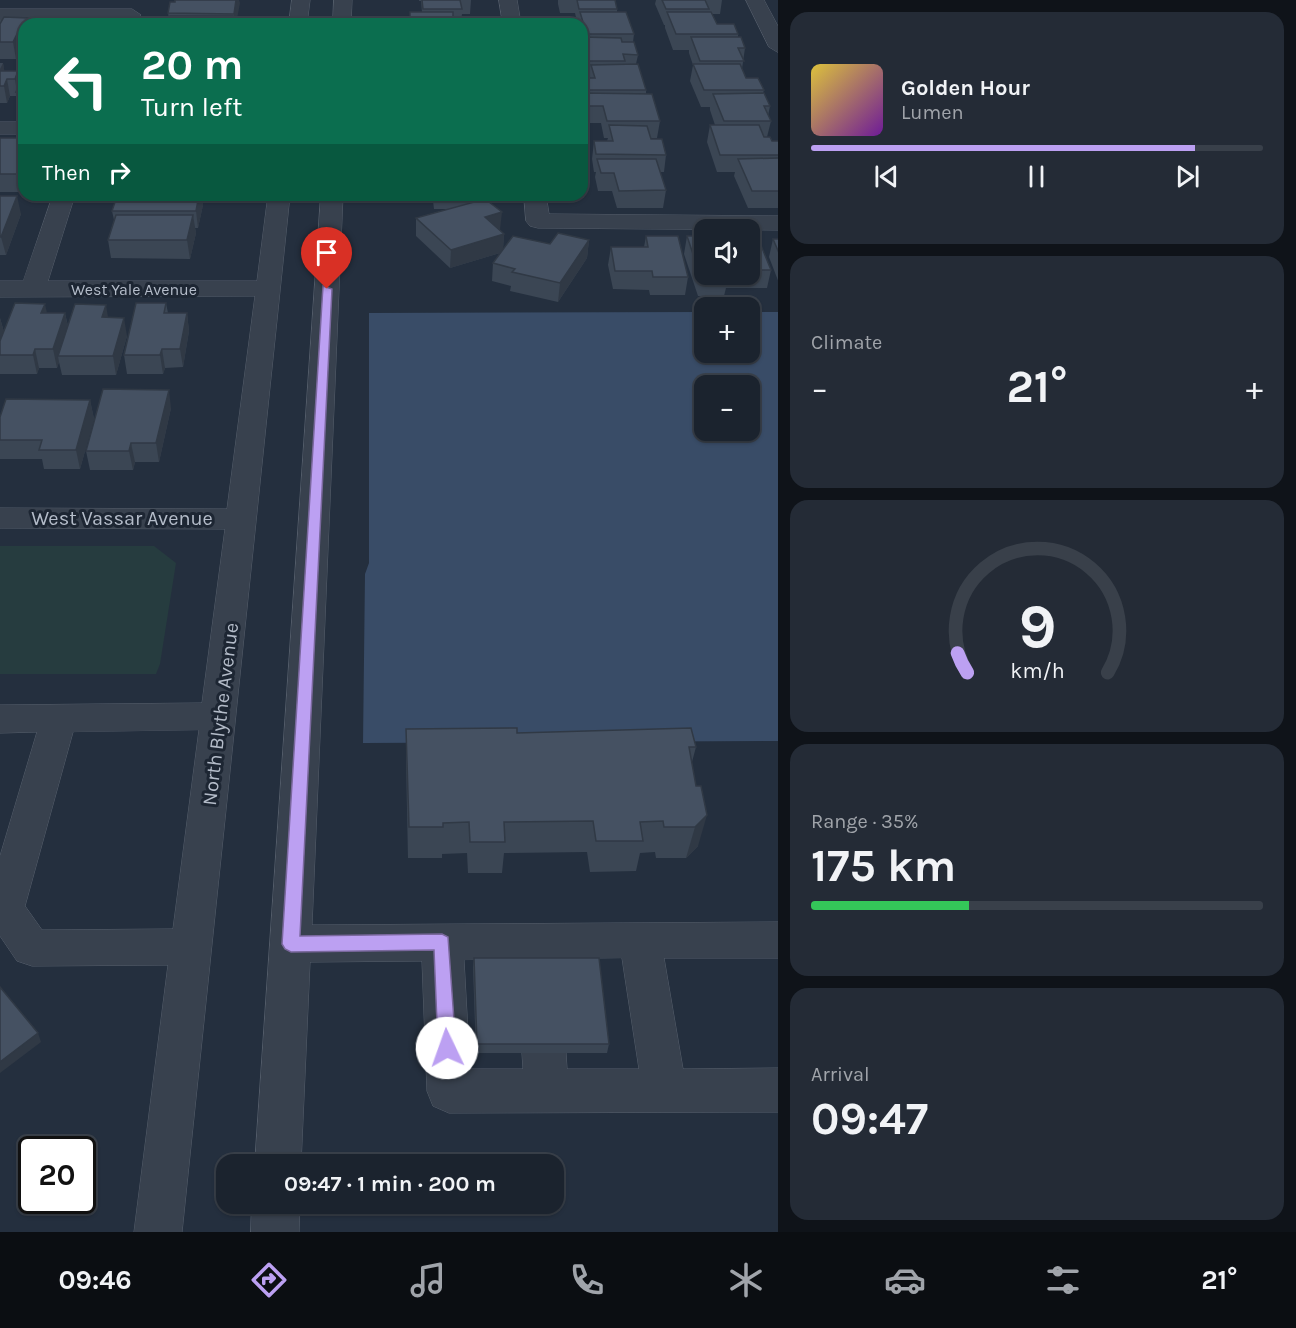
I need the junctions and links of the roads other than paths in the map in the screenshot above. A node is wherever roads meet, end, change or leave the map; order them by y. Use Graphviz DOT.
graph roads {
  1 [pos="301,0"];
  2 [pos="343,0"];
  3 [pos="508,0"];
  4 [pos="755,0"];
  5 [pos="132,13"];
  6 [pos="0,15"];
  7 [pos="299,18"];
  8 [pos="342,18"];
  9 [pos="511,18"];
  10 [pos="778,47"];
  11 [pos="0,128"];
  12 [pos="18,128"];
  13 [pos="61,201"];
  14 [pos="278,201"];
  15 [pos="332,201"];
  16 [pos="536,201"];
  17 [pos="778,223"];
  18 [pos="269,288"];
  19 [pos="0,289"];
  20 [pos="33,289"];
  21 [pos="0,518"];
  22 [pos="243,519"];
  23 [pos="220,716"];
  24 [pos="59,718"];
  25 [pos="0,719"];
  26 [pos="2,911"];
  27 [pos="640,940"];
  28 [pos="778,940"];
  29 [pos="442,942"];
  30 [pos="291,944"];
  31 [pos="192,947"];
  32 [pos="664,1090"];
  33 [pos="778,1090"];
  34 [pos="279,1154"];
  35 [pos="276,1214"];
  36 [pos="158,1232"];
  37 [pos="275,1232"];
  1 -- 7 [label="street"];
  2 -- 8 [label="street"];
  3 -- 9 [label="street"];
  4 -- 10 [label="street"];
  5 -- 6 [label="street"];
  11 -- 12 [label="street"];
  13 -- 20 [label="street"];
  14 -- 18 [label="street, North Blythe Avenue"];
  15 -- 30 [label="street"];
  16 -- 17 [label="street"];
  18 -- 20 [label="street, West Yale Avenue"];
  18 -- 22 [label="street, North Blythe Avenue"];
  19 -- 20 [label="street, West Yale Avenue"];
  21 -- 22 [label="street, West Vassar Avenue"];
  22 -- 23 [label="street, North Blythe Avenue"];
  23 -- 24 [label="street"];
  23 -- 31 [label="street, North Blythe Avenue"];
  24 -- 25 [label="street"];
  24 -- 26 [label="street"];
  26 -- 31 [label="street"];
  27 -- 28 [label="street"];
  27 -- 29 [label="street"];
  27 -- 32 [label="street"];
  29 -- 30 [label="street"];
  29 -- 32 [label="street"];
  30 -- 34 [label="street"];
  31 -- 36 [label="street, North Blythe Avenue"];
  32 -- 33 [label="street"];
  35 -- 37 [label="street"];
}
